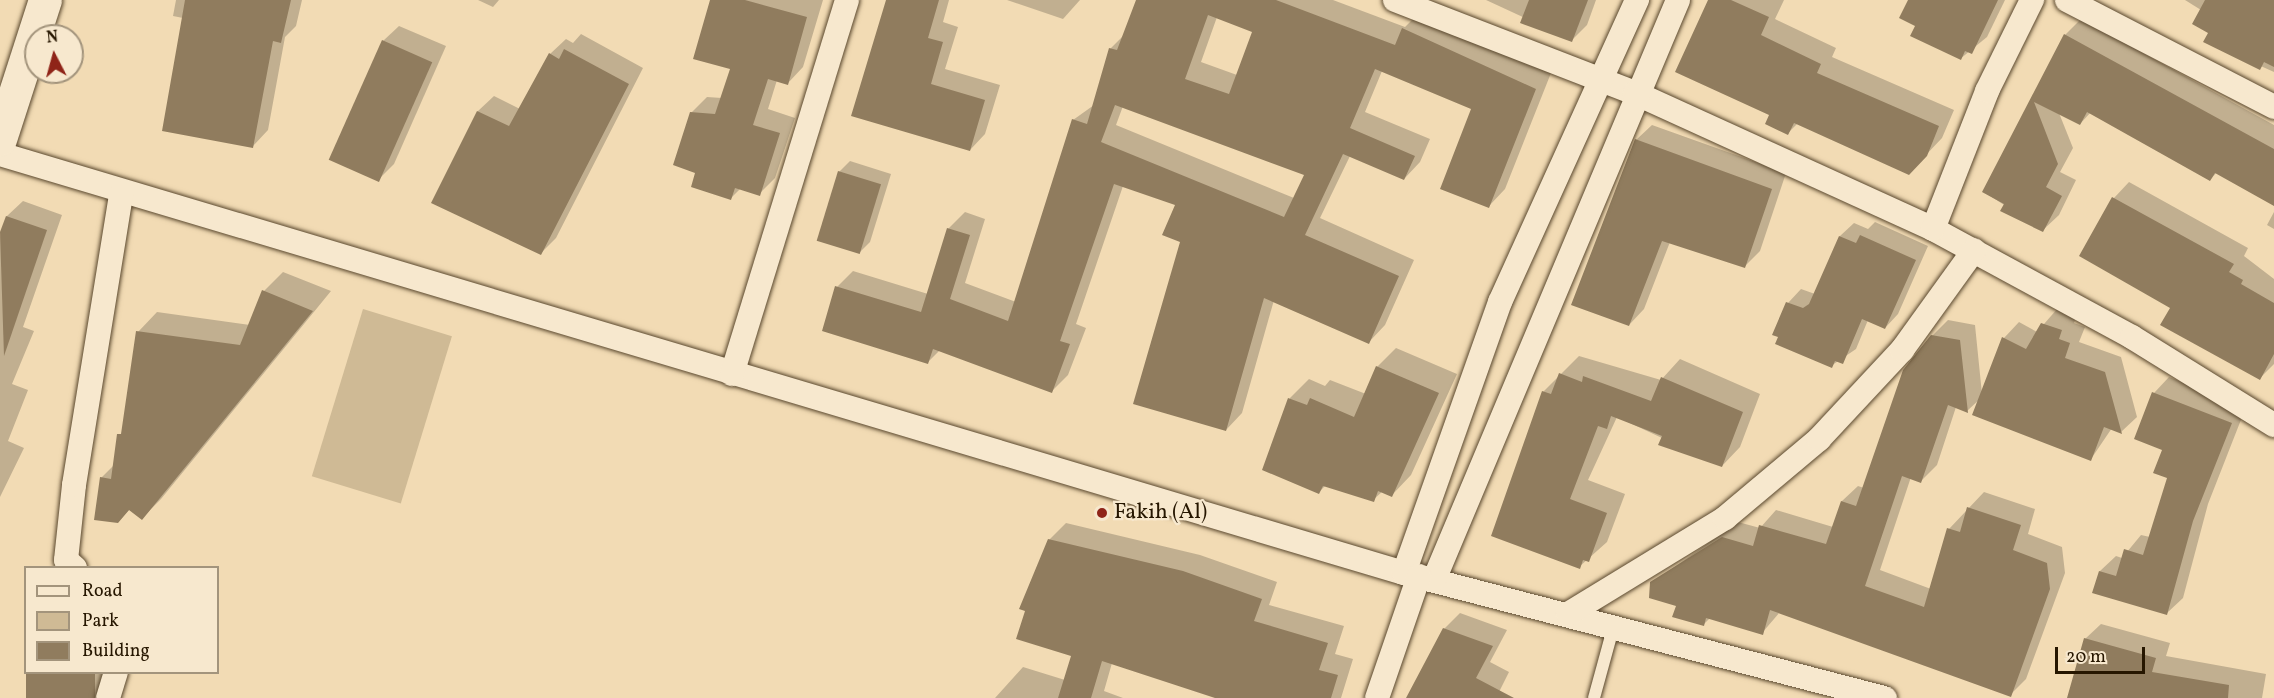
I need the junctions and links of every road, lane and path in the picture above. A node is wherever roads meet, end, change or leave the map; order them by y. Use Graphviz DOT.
graph roads {
  1 [pos="45,0"];
  2 [pos="847,0"];
  3 [pos="1395,0"];
  4 [pos="1637,0"];
  5 [pos="1678,0"];
  6 [pos="2032,0"];
  7 [pos="2067,0"];
  8 [pos="1600,78"];
  9 [pos="1635,93"];
  10 [pos="2274,107"];
  11 [pos="0,139"];
  12 [pos="0,154"];
  13 [pos="121,194"];
  14 [pos="1934,229"];
  15 [pos="1974,250"];
  16 [pos="732,374"];
  17 [pos="2274,424"];
  18 [pos="74,566"];
  19 [pos="1419,576"];
  20 [pos="1568,614"];
  21 [pos="1614,625"];
  22 [pos="115,674"];
  23 [pos="108,698"];
  24 [pos="1377,698"];
  25 [pos="1594,698"];
  26 [pos="1885,698"];
  1 -- 11 [label="street"];
  2 -- 16 [label="street"];
  3 -- 8 [label="street"];
  4 -- 8 [label="street"];
  5 -- 9 [label="street"];
  6 -- 14 [label="street"];
  7 -- 10 [label="street"];
  8 -- 9 [label="street"];
  8 -- 19 [label="street"];
  9 -- 14 [label="street"];
  9 -- 19 [label="street"];
  12 -- 13 [label="street"];
  13 -- 16 [label="street"];
  13 -- 18 [label="street"];
  14 -- 15 [label="street"];
  15 -- 17 [label="street"];
  15 -- 20 [label="street"];
  16 -- 19 [label="street"];
  19 -- 20 [label="street"];
  19 -- 24 [label="street"];
  20 -- 21 [label="street"];
  21 -- 25 [label="lane"];
  21 -- 26 [label="street"];
  22 -- 23 [label="street"];
}
